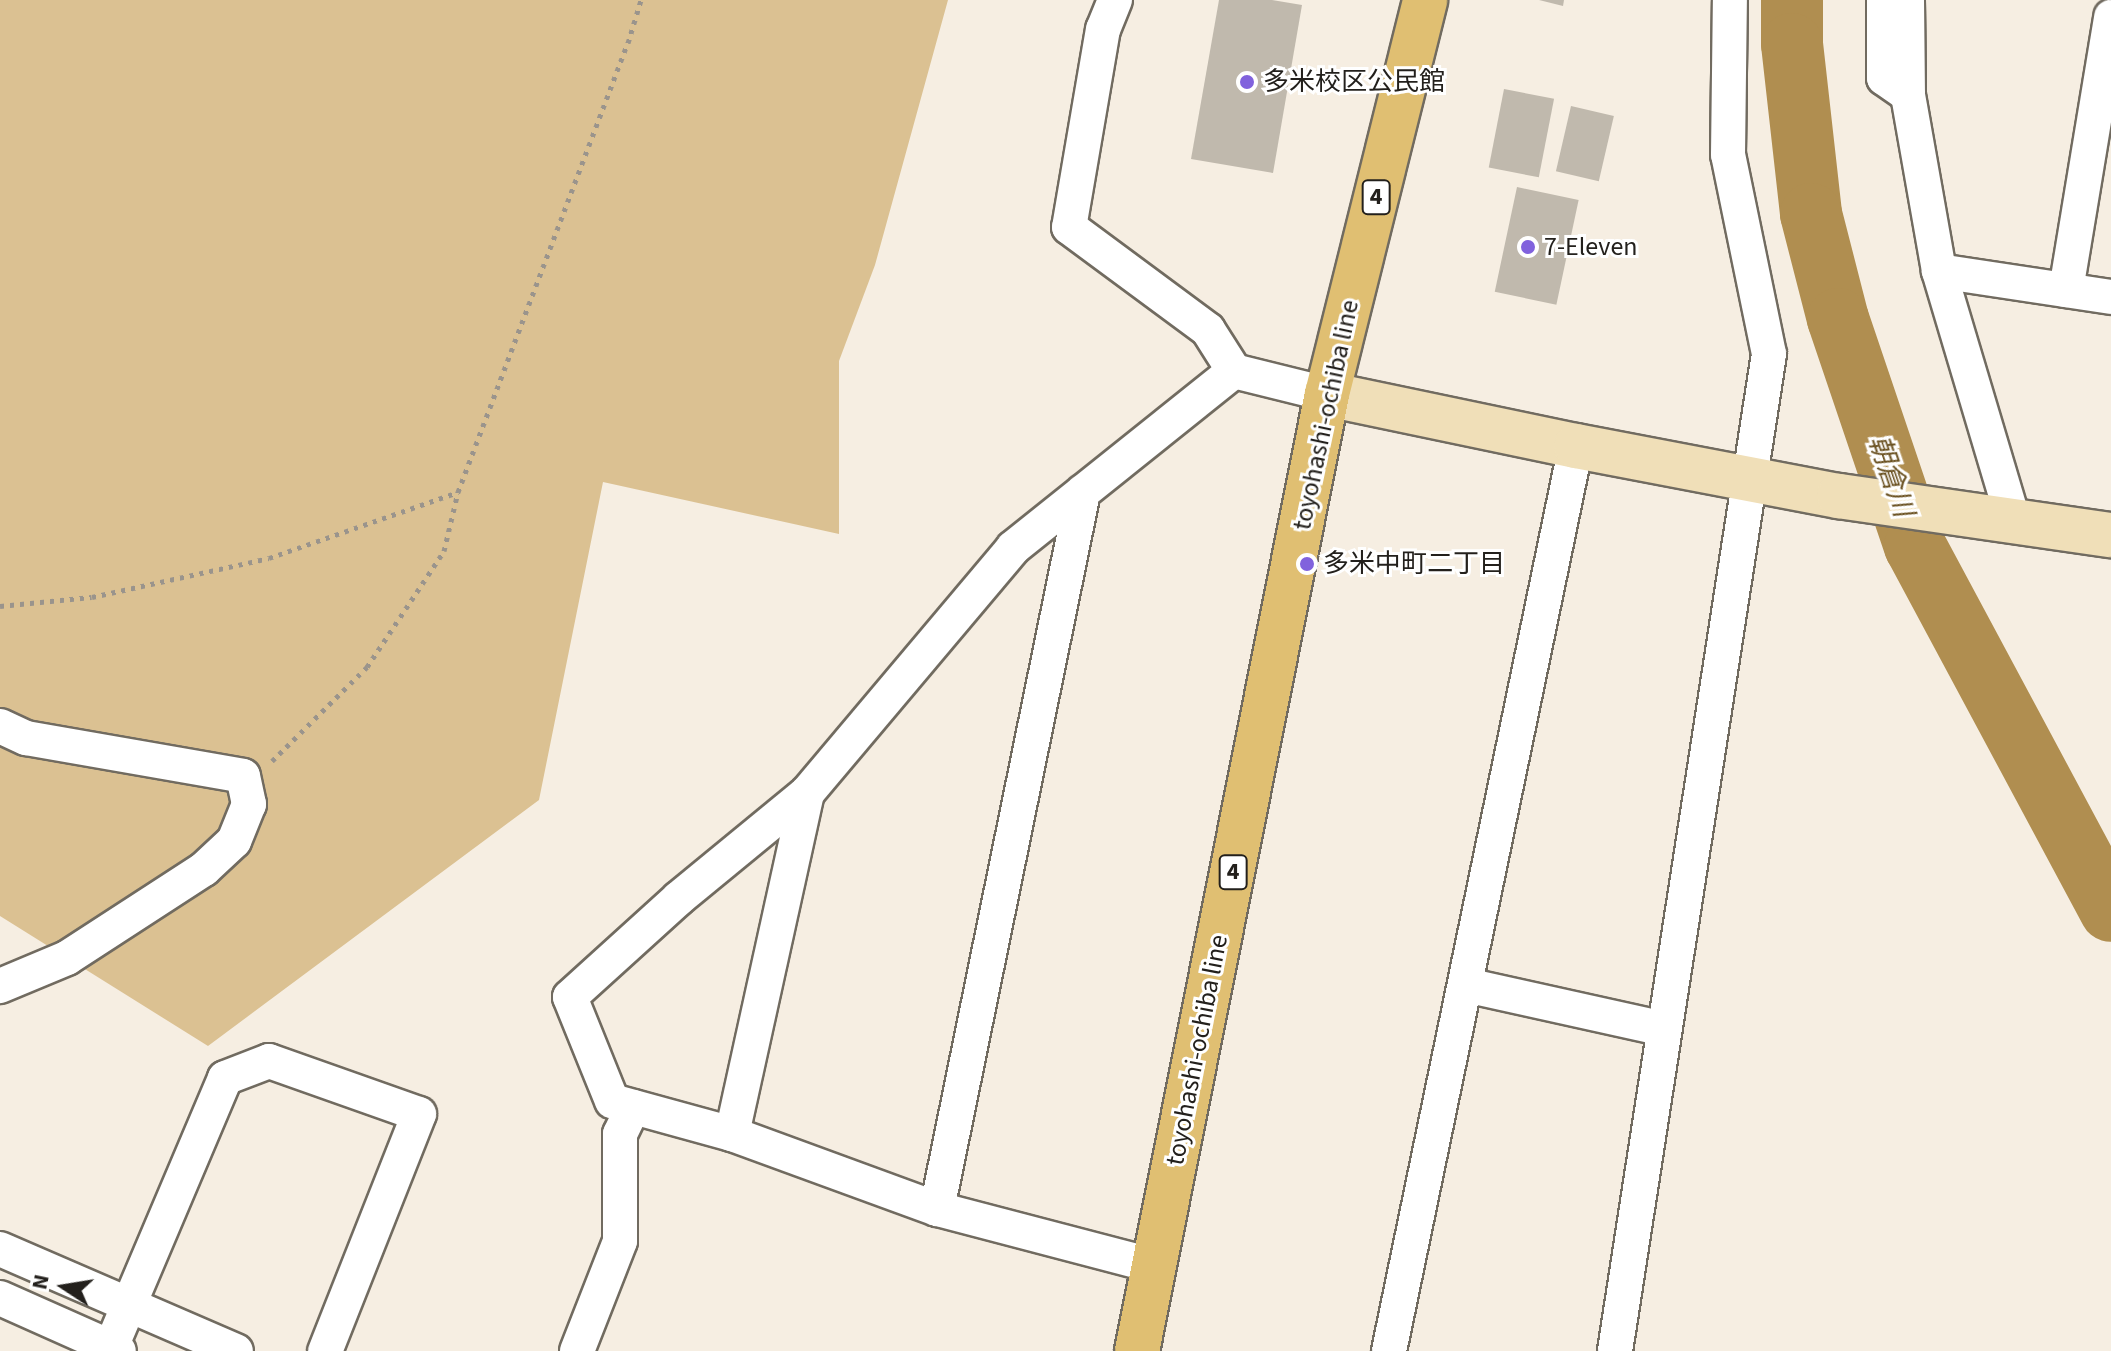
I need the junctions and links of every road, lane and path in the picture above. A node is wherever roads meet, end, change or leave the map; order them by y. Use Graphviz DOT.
graph roads {
  1 [pos="641,0"];
  2 [pos="1115,0"];
  3 [pos="1425,0"];
  4 [pos="1730,0"];
  5 [pos="1884,0"];
  6 [pos="1907,0"];
  7 [pos="2111,17"];
  8 [pos="1908,95"];
  9 [pos="1939,271"];
  10 [pos="2066,290"];
  11 [pos="2111,297"];
  12 [pos="1234,371"];
  13 [pos="1327,394"];
  14 [pos="1576,446"];
  15 [pos="1747,479"];
  16 [pos="458,492"];
  17 [pos="1083,492"];
  18 [pos="1995,518"];
  19 [pos="2111,535"];
  20 [pos="0,606"];
  21 [pos="0,726"];
  22 [pos="246,787"];
  23 [pos="807,793"];
  24 [pos="1466,985"];
  25 [pos="0,986"];
  26 [pos="1664,1029"];
  27 [pos="633,1107"];
  28 [pos="732,1134"];
  29 [pos="937,1209"];
  30 [pos="0,1249"];
  31 [pos="1155,1266"];
  32 [pos="0,1298"];
  33 [pos="129,1303"];
  34 [pos="115,1349"];
  35 [pos="236,1351"];
  36 [pos="325,1351"];
  37 [pos="577,1351"];
  38 [pos="1137,1351"];
  39 [pos="1389,1351"];
  40 [pos="1615,1351"];
  1 -- 16 [label="path"];
  2 -- 12 [label="street"];
  3 -- 13 [label="main road, toyohashi-ochiba line / 4"];
  4 -- 15 [label="street"];
  5 -- 8 [label="street"];
  6 -- 8 [label="street"];
  7 -- 10 [label="street"];
  8 -- 9 [label="street"];
  9 -- 10 [label="street"];
  9 -- 18 [label="street"];
  10 -- 11 [label="street"];
  12 -- 13 [label="street"];
  12 -- 17 [label="street"];
  13 -- 14 [label="street"];
  13 -- 31 [label="main road, toyohashi-ochiba line / 4"];
  14 -- 15 [label="street"];
  14 -- 24 [label="street"];
  15 -- 18 [label="street"];
  15 -- 26 [label="street"];
  16 -- 20 [label="path"];
  16 -- 22 [label="path"];
  17 -- 23 [label="street"];
  17 -- 29 [label="street"];
  18 -- 19 [label="street"];
  21 -- 22 [label="street"];
  22 -- 25 [label="street"];
  23 -- 27 [label="street"];
  23 -- 28 [label="street"];
  24 -- 26 [label="street"];
  24 -- 39 [label="street"];
  26 -- 40 [label="street"];
  27 -- 28 [label="street"];
  27 -- 37 [label="street"];
  28 -- 29 [label="street"];
  29 -- 31 [label="street"];
  30 -- 33 [label="street"];
  31 -- 38 [label="main road, toyohashi-ochiba line / 4"];
  32 -- 34 [label="street"];
  33 -- 34 [label="street"];
  33 -- 35 [label="street"];
  33 -- 36 [label="street"];
}
